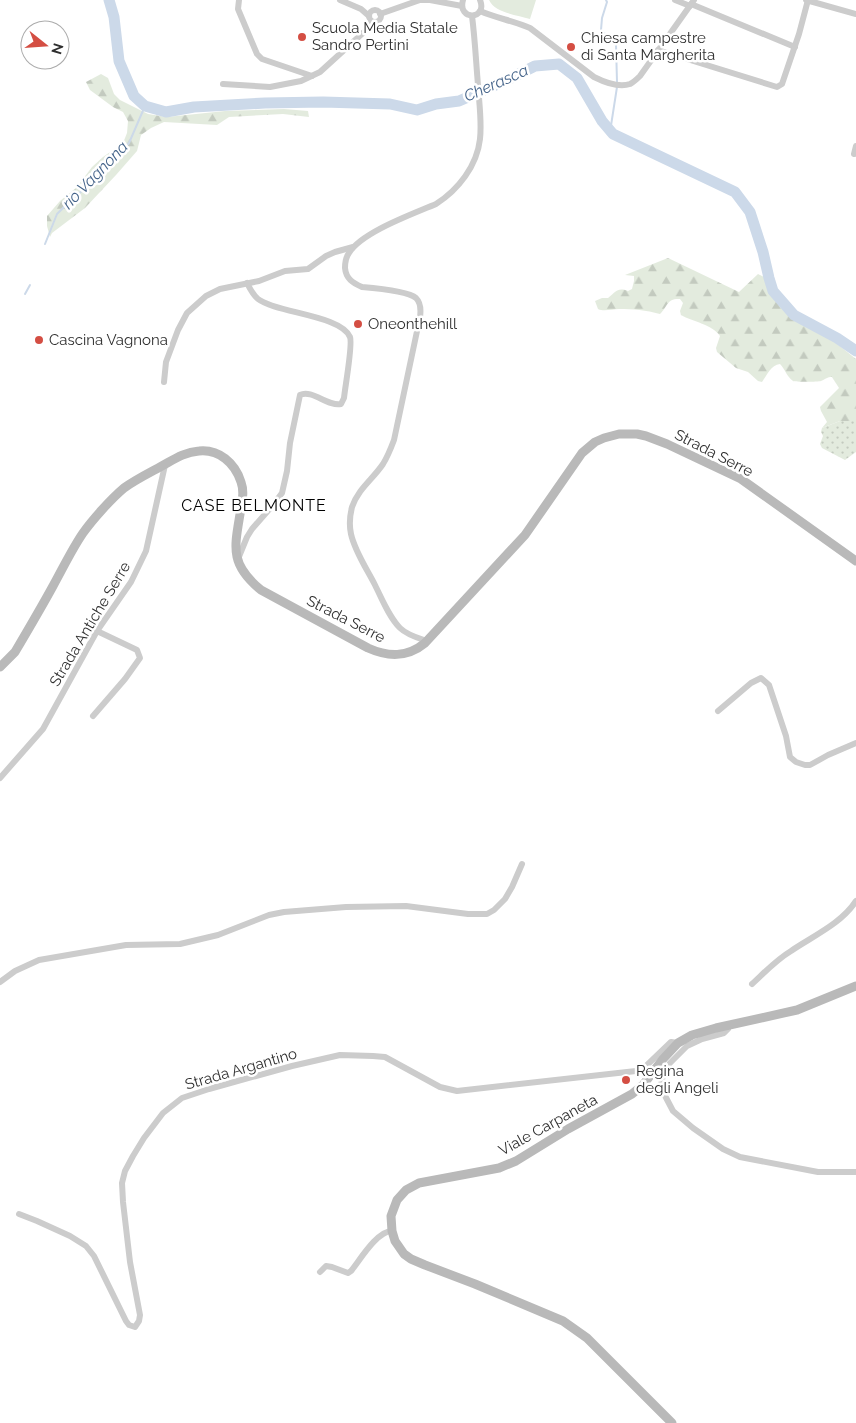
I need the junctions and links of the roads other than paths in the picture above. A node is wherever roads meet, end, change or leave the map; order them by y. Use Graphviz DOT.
graph roads {
  1 [pos="239,0"];
  2 [pos="340,0"];
  3 [pos="480,0"];
  4 [pos="675,0"];
  5 [pos="807,0"];
  6 [pos="408,2"];
  7 [pos="463,3"];
  8 [pos="692,3"];
  9 [pos="480,11"];
  10 [pos="856,14"];
  11 [pos="472,16"];
  12 [pos="370,18"];
  13 [pos="794,47"];
  14 [pos="658,50"];
  15 [pos="312,76"];
  16 [pos="223,84"];
  17 [pos="856,146"];
  18 [pos="854,154"];
  19 [pos="354,246"];
  20 [pos="247,283"];
  21 [pos="164,382"];
  22 [pos="165,465"];
  23 [pos="237,560"];
  24 [pos="856,561"];
  25 [pos="97,631"];
  26 [pos="427,641"];
  27 [pos="0,668"];
  28 [pos="718,711"];
  29 [pos="93,716"];
  30 [pos="856,743"];
  31 [pos="0,778"];
  32 [pos="522,864"];
  33 [pos="856,901"];
  34 [pos="0,982"];
  35 [pos="752,984"];
  36 [pos="856,986"];
  37 [pos="730,1025"];
  38 [pos="678,1043"];
  39 [pos="856,1172"];
  40 [pos="18,1214"];
  41 [pos="392,1231"];
  42 [pos="320,1272"];
  43 [pos="672,1423"];
  1 -- 15 [label="street"];
  2 -- 12 [label="street"];
  3 -- 9 [label="street"];
  4 -- 8 [label="street"];
  5 -- 10 [label="street"];
  5 -- 13 [label="street"];
  6 -- 7 [label="street"];
  6 -- 12 [label="street"];
  7 -- 11 [label="street"];
  8 -- 13 [label="street"];
  8 -- 14 [label="street"];
  9 -- 11 [label="street"];
  9 -- 14 [label="street"];
  11 -- 19 [label="street"];
  12 -- 15 [label="street"];
  13 -- 14 [label="street"];
  15 -- 16 [label="street"];
  17 -- 18 [label="street"];
  19 -- 20 [label="street"];
  19 -- 26 [label="street"];
  20 -- 21 [label="street"];
  20 -- 23 [label="street"];
  22 -- 23 [label="main road"];
  22 -- 25 [label="street, Strada Antiche Serre"];
  22 -- 27 [label="main road"];
  23 -- 26 [label="main road, Strada Serre"];
  24 -- 26 [label="main road, Strada Serre"];
  25 -- 29 [label="street"];
  25 -- 31 [label="street, Strada Antiche Serre"];
  28 -- 30 [label="street"];
  32 -- 34 [label="street"];
  33 -- 35 [label="street"];
  36 -- 37 [label="main road, Viale Carpaneta"];
  37 -- 38 [label="main road, Viale Carpaneta"];
  37 -- 39 [label="street"];
  38 -- 40 [label="street, Strada Argantino"];
  38 -- 41 [label="main road, Viale Carpaneta"];
  41 -- 42 [label="street"];
  41 -- 43 [label="main road"];
}
